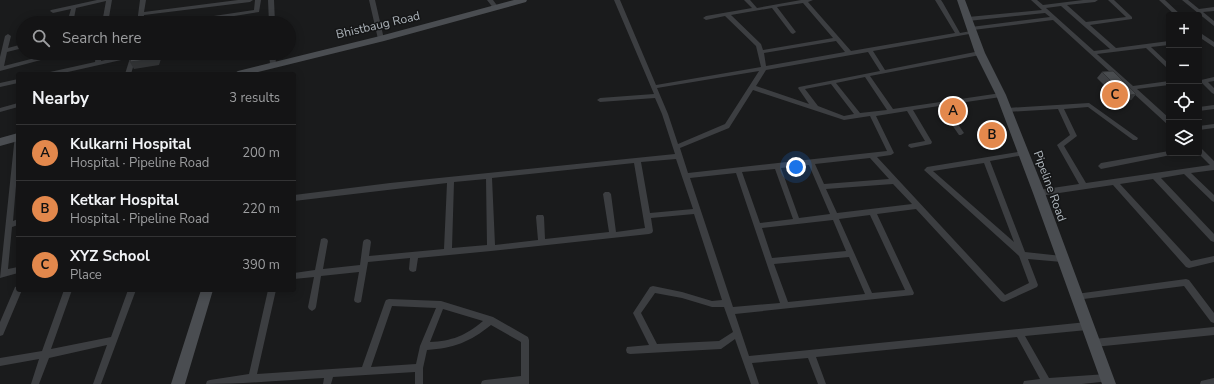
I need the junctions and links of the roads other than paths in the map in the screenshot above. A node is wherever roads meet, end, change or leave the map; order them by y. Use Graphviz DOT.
graph roads {
  1 [pos="105,0"];
  2 [pos="109,0"];
  3 [pos="143,0"];
  4 [pos="250,0"];
  5 [pos="258,0"];
  6 [pos="271,0"];
  7 [pos="372,0"];
  8 [pos="490,0"];
  9 [pos="523,0"];
  10 [pos="617,0"];
  11 [pos="747,0"];
  12 [pos="938,0"];
  13 [pos="961,0"];
  14 [pos="1034,0"];
  15 [pos="1095,0"];
  16 [pos="1111,0"];
  17 [pos="1162,0"];
  18 [pos="1185,0"];
  19 [pos="793,1"];
  20 [pos="807,1"];
  21 [pos="1066,2"];
  22 [pos="74,6"];
  23 [pos="773,6"];
  24 [pos="187,8"];
  25 [pos="496,8"];
  26 [pos="1044,9"];
  27 [pos="755,10"];
  28 [pos="1214,10"];
  29 [pos="52,11"];
  30 [pos="1198,11"];
  31 [pos="1175,12"];
  32 [pos="141,14"];
  33 [pos="726,14"];
  34 [pos="72,16"];
  35 [pos="106,16"];
  36 [pos="187,16"];
  37 [pos="225,16"];
  38 [pos="272,16"];
  39 [pos="706,18"];
  40 [pos="1054,18"];
  41 [pos="1086,24"];
  42 [pos="1214,24"];
  43 [pos="970,27"];
  44 [pos="793,32"];
  45 [pos="959,35"];
  46 [pos="8,36"];
  47 [pos="1214,37"];
  48 [pos="381,39"];
  49 [pos="837,39"];
  50 [pos="1202,39"];
  51 [pos="1166,43"];
  52 [pos="1147,46"];
  53 [pos="1214,46"];
  54 [pos="16,48"];
  55 [pos="870,50"];
  56 [pos="1115,50"];
  57 [pos="5,51"];
  58 [pos="760,52"];
  59 [pos="1092,52"];
  60 [pos="849,53"];
  61 [pos="980,53"];
  62 [pos="296,59"];
  63 [pos="34,60"];
  64 [pos="98,60"];
  65 [pos="110,60"];
  66 [pos="132,60"];
  67 [pos="273,60"];
  68 [pos="290,60"];
  69 [pos="98,63"];
  70 [pos="273,64"];
  71 [pos="1166,64"];
  72 [pos="764,68"];
  73 [pos="0,69"];
  74 [pos="59,72"];
  75 [pos="129,72"];
  76 [pos="245,72"];
  77 [pos="271,72"];
  78 [pos="884,72"];
  79 [pos="866,75"];
  80 [pos="1214,78"];
  81 [pos="1202,79"];
  82 [pos="16,82"];
  83 [pos="832,82"];
  84 [pos="1166,84"];
  85 [pos="0,86"];
  86 [pos="654,87"];
  87 [pos="752,87"];
  88 [pos="1132,88"];
  89 [pos="1214,92"];
  90 [pos="1001,95"];
  91 [pos="658,96"];
  92 [pos="600,100"];
  93 [pos="941,104"];
  94 [pos="16,106"];
  95 [pos="1060,107"];
  96 [pos="1214,107"];
  97 [pos="816,108"];
  98 [pos="909,109"];
  99 [pos="1202,109"];
  100 [pos="0,110"];
  101 [pos="1007,110"];
  102 [pos="891,111"];
  103 [pos="1166,113"];
  104 [pos="872,114"];
  105 [pos="1160,114"];
  106 [pos="859,116"];
  107 [pos="1167,120"];
  108 [pos="1214,126"];
  109 [pos="1202,128"];
  110 [pos="961,133"];
  111 [pos="16,138"];
  112 [pos="1135,138"];
  113 [pos="0,142"];
  114 [pos="911,146"];
  115 [pos="676,147"];
  116 [pos="1024,153"];
  117 [pos="1166,153"];
  118 [pos="1202,153"];
  119 [pos="871,155"];
  120 [pos="679,156"];
  121 [pos="16,157"];
  122 [pos="637,160"];
  123 [pos="986,160"];
  124 [pos="811,162"];
  125 [pos="777,166"];
  126 [pos="1101,166"];
  127 [pos="1214,166"];
  128 [pos="738,170"];
  129 [pos="1185,171"];
  130 [pos="489,176"];
  131 [pos="686,176"];
  132 [pos="1155,176"];
  133 [pos="451,180"];
  134 [pos="895,181"];
  135 [pos="1115,182"];
  136 [pos="1084,186"];
  137 [pos="822,187"];
  138 [pos="1039,193"];
  139 [pos="607,194"];
  140 [pos="296,198"];
  141 [pos="1214,199"];
  142 [pos="918,206"];
  143 [pos="697,211"];
  144 [pos="872,212"];
  145 [pos="646,216"];
  146 [pos="835,216"];
  147 [pos="540,217"];
  148 [pos="797,221"];
  149 [pos="16,223"];
  150 [pos="9,225"];
  151 [pos="758,226"];
  152 [pos="613,235"];
  153 [pos="1214,239"];
  154 [pos="324,241"];
  155 [pos="367,242"];
  156 [pos="542,242"];
  157 [pos="490,248"];
  158 [pos="448,252"];
  159 [pos="414,254"];
  160 [pos="851,254"];
  161 [pos="1022,254"];
  162 [pos="365,259"];
  163 [pos="1062,259"];
  164 [pos="1214,259"];
  165 [pos="770,261"];
  166 [pos="363,268"];
  167 [pos="413,269"];
  168 [pos="16,271"];
  169 [pos="318,273"];
  170 [pos="2,275"];
  171 [pos="296,276"];
  172 [pos="17,292"];
  173 [pos="67,292"];
  174 [pos="131,292"];
  175 [pos="206,292"];
  176 [pos="272,292"];
  177 [pos="870,297"];
  178 [pos="1076,297"];
  179 [pos="358,300"];
  180 [pos="441,305"];
  181 [pos="785,306"];
  182 [pos="312,307"];
  183 [pos="729,307"];
  184 [pos="1214,319"];
  185 [pos="490,320"];
  186 [pos="1087,326"];
  187 [pos="1214,331"];
  188 [pos="0,332"];
  189 [pos="1019,332"];
  190 [pos="737,333"];
  191 [pos="112,340"];
  192 [pos="1094,343"];
  193 [pos="424,346"];
  194 [pos="655,348"];
  195 [pos="630,350"];
  196 [pos="810,353"];
  197 [pos="47,354"];
  198 [pos="746,360"];
  199 [pos="0,362"];
  200 [pos="419,368"];
  201 [pos="365,371"];
  202 [pos="330,374"];
  203 [pos="252,378"];
  204 [pos="1108,381"];
  205 [pos="525,382"];
  206 [pos="1046,382"];
  207 [pos="1214,382"];
  208 [pos="35,384"];
  209 [pos="97,384"];
  210 [pos="178,384"];
  211 [pos="210,384"];
  212 [pos="327,384"];
  213 [pos="419,384"];
  214 [pos="485,384"];
  215 [pos="755,384"];
  216 [pos="822,384"];
  217 [pos="1027,384"];
  218 [pos="1204,384"];
  1 -- 22 [label="street"];
  2 -- 35 [label="street"];
  3 -- 32 [label="street"];
  4 -- 24 [label="street"];
  5 -- 37 [label="street"];
  6 -- 38 [label="street"];
  7 -- 48 [label="street"];
  8 -- 25 [label="street"];
  9 -- 25 [label="main road, Bhistbaug Road"];
  10 -- 86 [label="street"];
  11 -- 27 [label="street"];
  12 -- 45 [label="street"];
  13 -- 43 [label="main road, Pipeline Road"];
  14 -- 26 [label="street"];
  15 -- 21 [label="street"];
  16 -- 41 [label="street"];
  17 -- 31 [label="street"];
  18 -- 30 [label="street"];
  19 -- 20 [label="street"];
  19 -- 23 [label="street"];
  20 -- 49 [label="street"];
  21 -- 26 [label="street"];
  21 -- 41 [label="street"];
  22 -- 29 [label="street"];
  22 -- 34 [label="street"];
  23 -- 27 [label="street"];
  23 -- 44 [label="street"];
  24 -- 32 [label="street"];
  24 -- 36 [label="street"];
  25 -- 48 [label="main road, Bhistbaug Road"];
  26 -- 40 [label="street"];
  26 -- 43 [label="street"];
  27 -- 33 [label="street"];
  28 -- 30 [label="street"];
  30 -- 42 [label="street"];
  33 -- 39 [label="street"];
  33 -- 58 [label="street"];
  40 -- 43 [label="street"];
  40 -- 59 [label="street"];
  41 -- 56 [label="street"];
  43 -- 45 [label="street"];
  43 -- 61 [label="main road, Pipeline Road"];
  45 -- 55 [label="street"];
  46 -- 57 [label="street"];
  47 -- 50 [label="street"];
  48 -- 62 [label="main road, Bhistbaug Road"];
  49 -- 58 [label="street"];
  49 -- 60 [label="street"];
  50 -- 53 [label="street"];
  51 -- 52 [label="street"];
  52 -- 56 [label="street"];
  52 -- 71 [label="street"];
  54 -- 57 [label="street"];
  55 -- 60 [label="street"];
  55 -- 78 [label="street"];
  56 -- 59 [label="street"];
  57 -- 73 [label="street"];
  58 -- 72 [label="street"];
  59 -- 88 [label="street"];
  60 -- 72 [label="street"];
  61 -- 78 [label="street"];
  61 -- 90 [label="main road, Pipeline Road"];
  63 -- 73 [label="street"];
  64 -- 69 [label="street"];
  65 -- 69 [label="street"];
  66 -- 75 [label="street"];
  67 -- 70 [label="street"];
  68 -- 70 [label="main road, Bhistbaug Road"];
  69 -- 74 [label="street"];
  70 -- 76 [label="main road, Bhistbaug Road"];
  70 -- 77 [label="main road"];
  72 -- 86 [label="street"];
  72 -- 87 [label="street"];
  78 -- 79 [label="street"];
  79 -- 83 [label="street"];
  79 -- 102 [label="street"];
  80 -- 81 [label="street"];
  80 -- 89 [label="street"];
  82 -- 85 [label="street"];
  83 -- 97 [label="street"];
  83 -- 106 [label="street"];
  84 -- 88 [label="street"];
  86 -- 91 [label="street"];
  87 -- 97 [label="street"];
  87 -- 115 [label="street"];
  88 -- 105 [label="street"];
  90 -- 93 [label="street"];
  90 -- 101 [label="main road, Pipeline Road"];
  91 -- 92 [label="street"];
  91 -- 115 [label="street"];
  93 -- 98 [label="street"];
  93 -- 110 [label="street"];
  94 -- 100 [label="street"];
  95 -- 101 [label="street"];
  95 -- 112 [label="street"];
  95 -- 136 [label="street"];
  96 -- 99 [label="street"];
  97 -- 106 [label="street"];
  98 -- 102 [label="street"];
  98 -- 114 [label="street"];
  101 -- 116 [label="main road, Pipeline Road"];
  102 -- 104 [label="street"];
  103 -- 105 [label="street"];
  104 -- 106 [label="street"];
  104 -- 119 [label="street"];
  105 -- 107 [label="street"];
  108 -- 109 [label="street"];
  111 -- 113 [label="main road"];
  115 -- 120 [label="street"];
  116 -- 123 [label="street"];
  116 -- 138 [label="main road, Pipeline Road"];
  117 -- 126 [label="street"];
  118 -- 127 [label="street"];
  119 -- 124 [label="street"];
  119 -- 134 [label="street"];
  120 -- 122 [label="street"];
  120 -- 131 [label="street"];
  121 -- 150 [label="street"];
  122 -- 130 [label="street"];
  122 -- 145 [label="street"];
  123 -- 161 [label="street"];
  123 -- 161 [label="street"];
  124 -- 125 [label="street"];
  124 -- 137 [label="street"];
  125 -- 128 [label="street"];
  125 -- 148 [label="street"];
  127 -- 129 [label="street"];
  128 -- 131 [label="street"];
  128 -- 151 [label="street"];
  129 -- 132 [label="street"];
  129 -- 141 [label="street"];
  130 -- 133 [label="street"];
  130 -- 157 [label="street"];
  131 -- 143 [label="street"];
  132 -- 135 [label="street"];
  132 -- 153 [label="street"];
  133 -- 140 [label="street"];
  133 -- 158 [label="street"];
  134 -- 137 [label="street"];
  134 -- 142 [label="street"];
  135 -- 136 [label="street"];
  135 -- 164 [label="street"];
  136 -- 138 [label="street"];
  137 -- 146 [label="street"];
  138 -- 163 [label="main road, Pipeline Road"];
  139 -- 152 [label="street"];
  142 -- 144 [label="street"];
  142 -- 161 [label="street"];
  143 -- 145 [label="street"];
  143 -- 183 [label="street"];
  144 -- 146 [label="street"];
  144 -- 177 [label="street"];
  145 -- 152 [label="street"];
  146 -- 148 [label="street"];
  146 -- 160 [label="street"];
  147 -- 156 [label="street"];
  148 -- 151 [label="street"];
  149 -- 150 [label="street"];
  150 -- 170 [label="street"];
  151 -- 165 [label="street"];
  152 -- 156 [label="street"];
  154 -- 169 [label="street"];
  155 -- 162 [label="street"];
  156 -- 157 [label="street"];
  157 -- 158 [label="street"];
  158 -- 159 [label="street"];
  159 -- 162 [label="street"];
  159 -- 167 [label="street"];
  160 -- 165 [label="street"];
  160 -- 177 [label="street"];
  161 -- 163 [label="street"];
  162 -- 166 [label="street"];
  163 -- 178 [label="main road, Pipeline Road"];
  165 -- 181 [label="street"];
  166 -- 169 [label="street"];
  166 -- 179 [label="street"];
  168 -- 170 [label="street"];
  169 -- 171 [label="street"];
  169 -- 182 [label="street"];
  172 -- 188 [label="street"];
  173 -- 197 [label="street"];
  174 -- 191 [label="street"];
  175 -- 210 [label="main road"];
  176 -- 203 [label="street"];
  177 -- 181 [label="street"];
  178 -- 184 [label="street"];
  178 -- 186 [label="main road, Pipeline Road"];
  180 -- 185 [label="street"];
  180 -- 193 [label="street"];
  180 -- 201 [label="street"];
  181 -- 183 [label="street"];
  183 -- 190 [label="street"];
  183 -- 194 [label="street"];
  185 -- 193 [label="street"];
  185 -- 205 [label="street"];
  186 -- 189 [label="street"];
  186 -- 192 [label="main road, Pipeline Road"];
  187 -- 192 [label="street"];
  189 -- 196 [label="street"];
  189 -- 206 [label="street"];
  190 -- 194 [label="street"];
  190 -- 198 [label="street"];
  191 -- 197 [label="street"];
  191 -- 209 [label="street"];
  192 -- 204 [label="main road, Pipeline Road"];
  193 -- 200 [label="street"];
  194 -- 195 [label="street"];
  196 -- 198 [label="street"];
  196 -- 216 [label="street"];
  197 -- 199 [label="street"];
  197 -- 208 [label="street"];
  198 -- 215 [label="street"];
  200 -- 201 [label="street"];
  200 -- 213 [label="street"];
  201 -- 202 [label="street"];
  202 -- 203 [label="street"];
  202 -- 212 [label="street"];
  203 -- 211 [label="street"];
  204 -- 206 [label="street"];
  205 -- 214 [label="street"];
  206 -- 217 [label="street"];
  207 -- 218 [label="street"];
}
